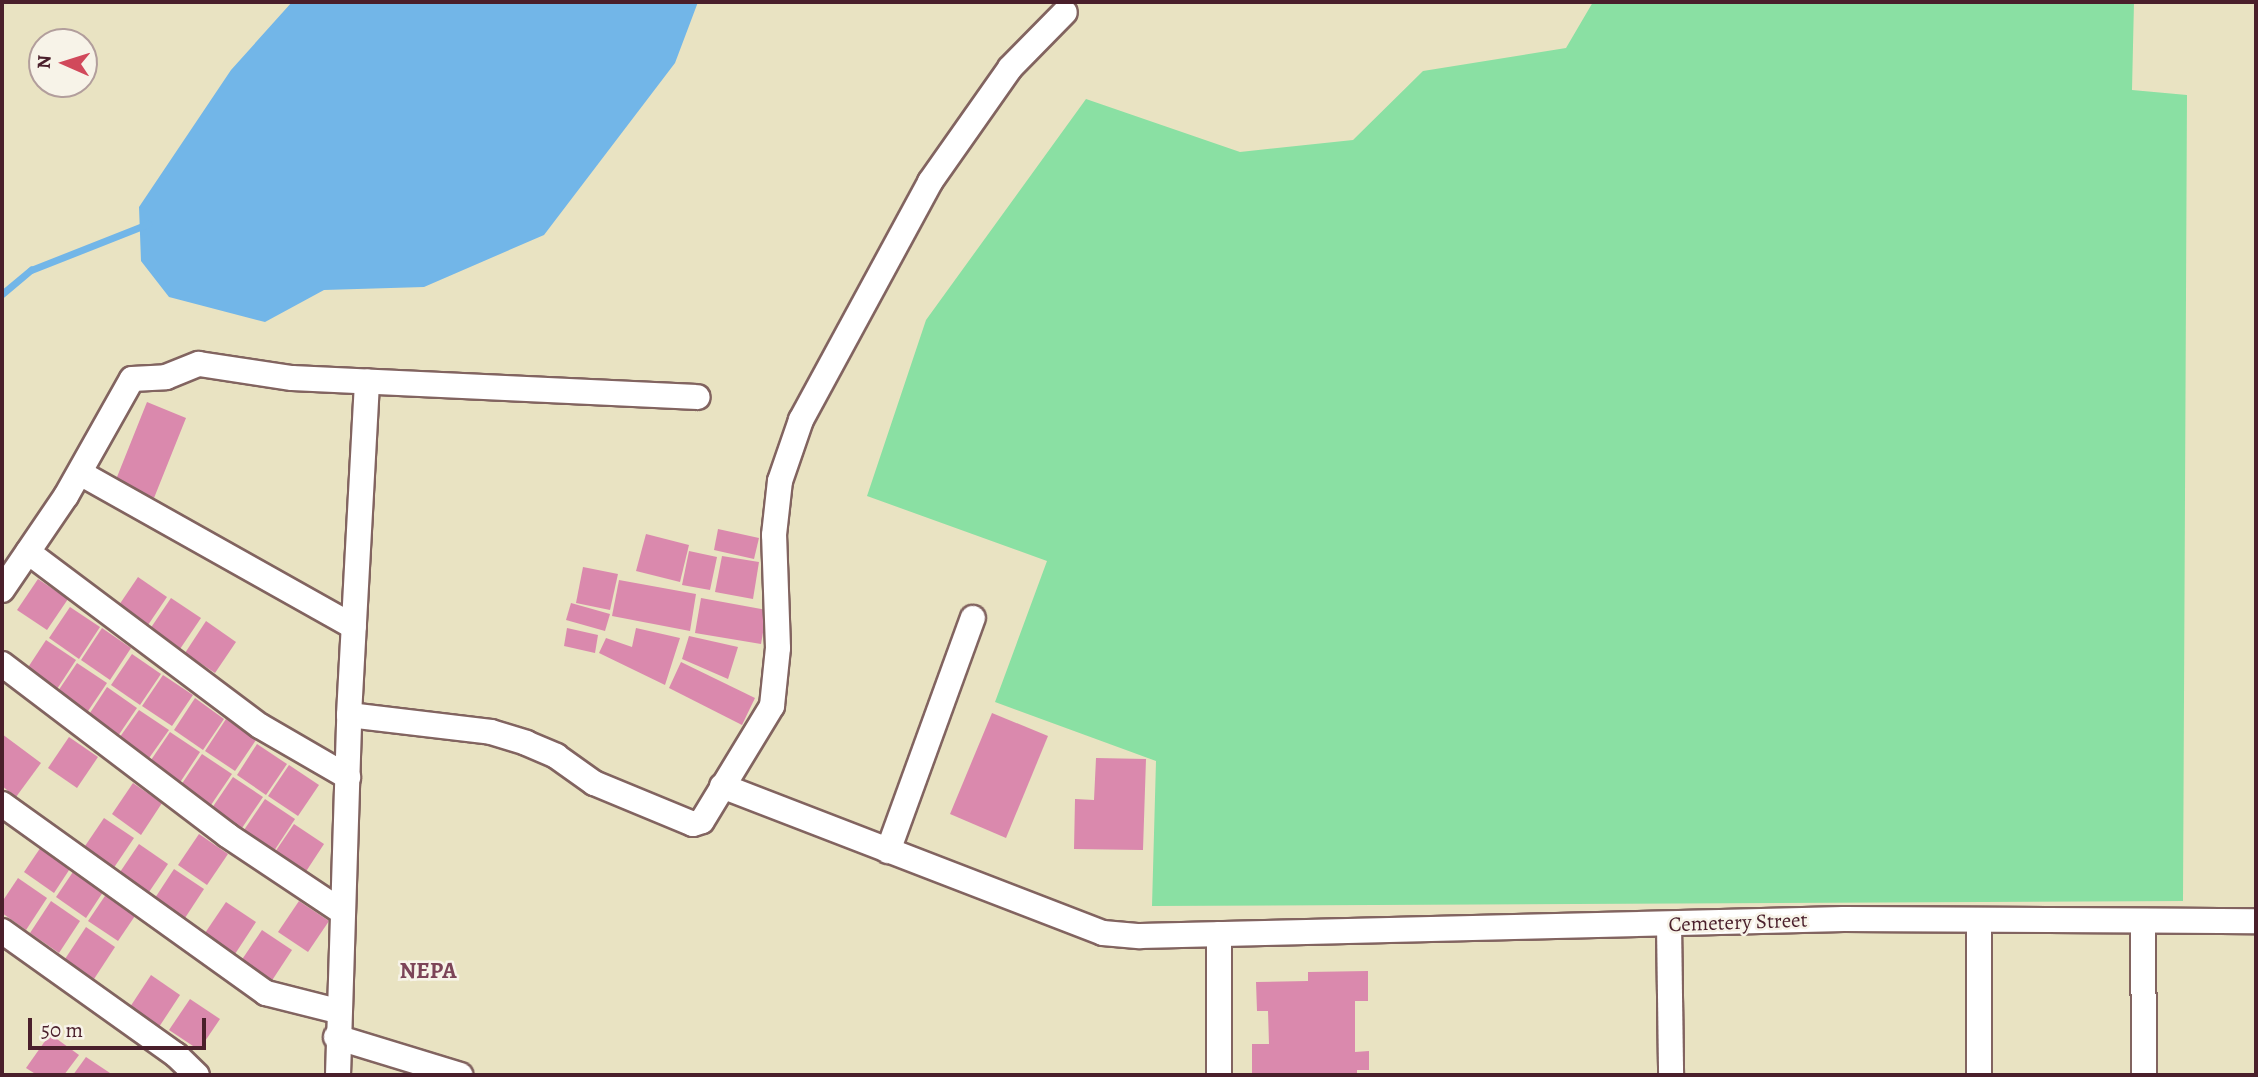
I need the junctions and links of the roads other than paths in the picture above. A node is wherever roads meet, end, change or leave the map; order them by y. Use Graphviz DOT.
graph roads {
  1 [pos="1065,12"];
  2 [pos="367,382"];
  3 [pos="698,397"];
  4 [pos="80,472"];
  5 [pos="28,552"];
  6 [pos="2,590"];
  7 [pos="973,618"];
  8 [pos="354,627"];
  9 [pos="2,664"];
  10 [pos="349,715"];
  11 [pos="348,777"];
  12 [pos="722,786"];
  13 [pos="2,804"];
  14 [pos="888,851"];
  15 [pos="341,911"];
  16 [pos="1979,920"];
  17 [pos="2256,920"];
  18 [pos="2143,921"];
  19 [pos="1669,924"];
  20 [pos="2,931"];
  21 [pos="1219,934"];
  22 [pos="337,1011"];
  23 [pos="336,1037"];
  24 [pos="197,1075"];
  25 [pos="338,1075"];
  26 [pos="460,1075"];
  27 [pos="1219,1075"];
  28 [pos="1671,1075"];
  29 [pos="1979,1075"];
  30 [pos="2144,1075"];
  1 -- 12 [label="street"];
  2 -- 3 [label="street"];
  2 -- 4 [label="street"];
  2 -- 8 [label="street"];
  4 -- 5 [label="street"];
  4 -- 8 [label="street"];
  5 -- 6 [label="street"];
  5 -- 11 [label="street"];
  7 -- 14 [label="street"];
  8 -- 10 [label="street"];
  9 -- 15 [label="street"];
  10 -- 11 [label="street"];
  10 -- 12 [label="street"];
  11 -- 15 [label="street"];
  12 -- 14 [label="street, Cemetery Street"];
  13 -- 22 [label="street"];
  14 -- 21 [label="street, Cemetery Street"];
  15 -- 22 [label="street"];
  16 -- 18 [label="street, Cemetery Street"];
  16 -- 19 [label="street, Cemetery Street"];
  16 -- 29 [label="street"];
  17 -- 18 [label="street, Cemetery Street"];
  18 -- 30 [label="street"];
  19 -- 21 [label="street, Cemetery Street"];
  19 -- 28 [label="street"];
  20 -- 24 [label="street"];
  21 -- 27 [label="street"];
  22 -- 23 [label="street"];
  23 -- 25 [label="street"];
  23 -- 26 [label="street"];
}
